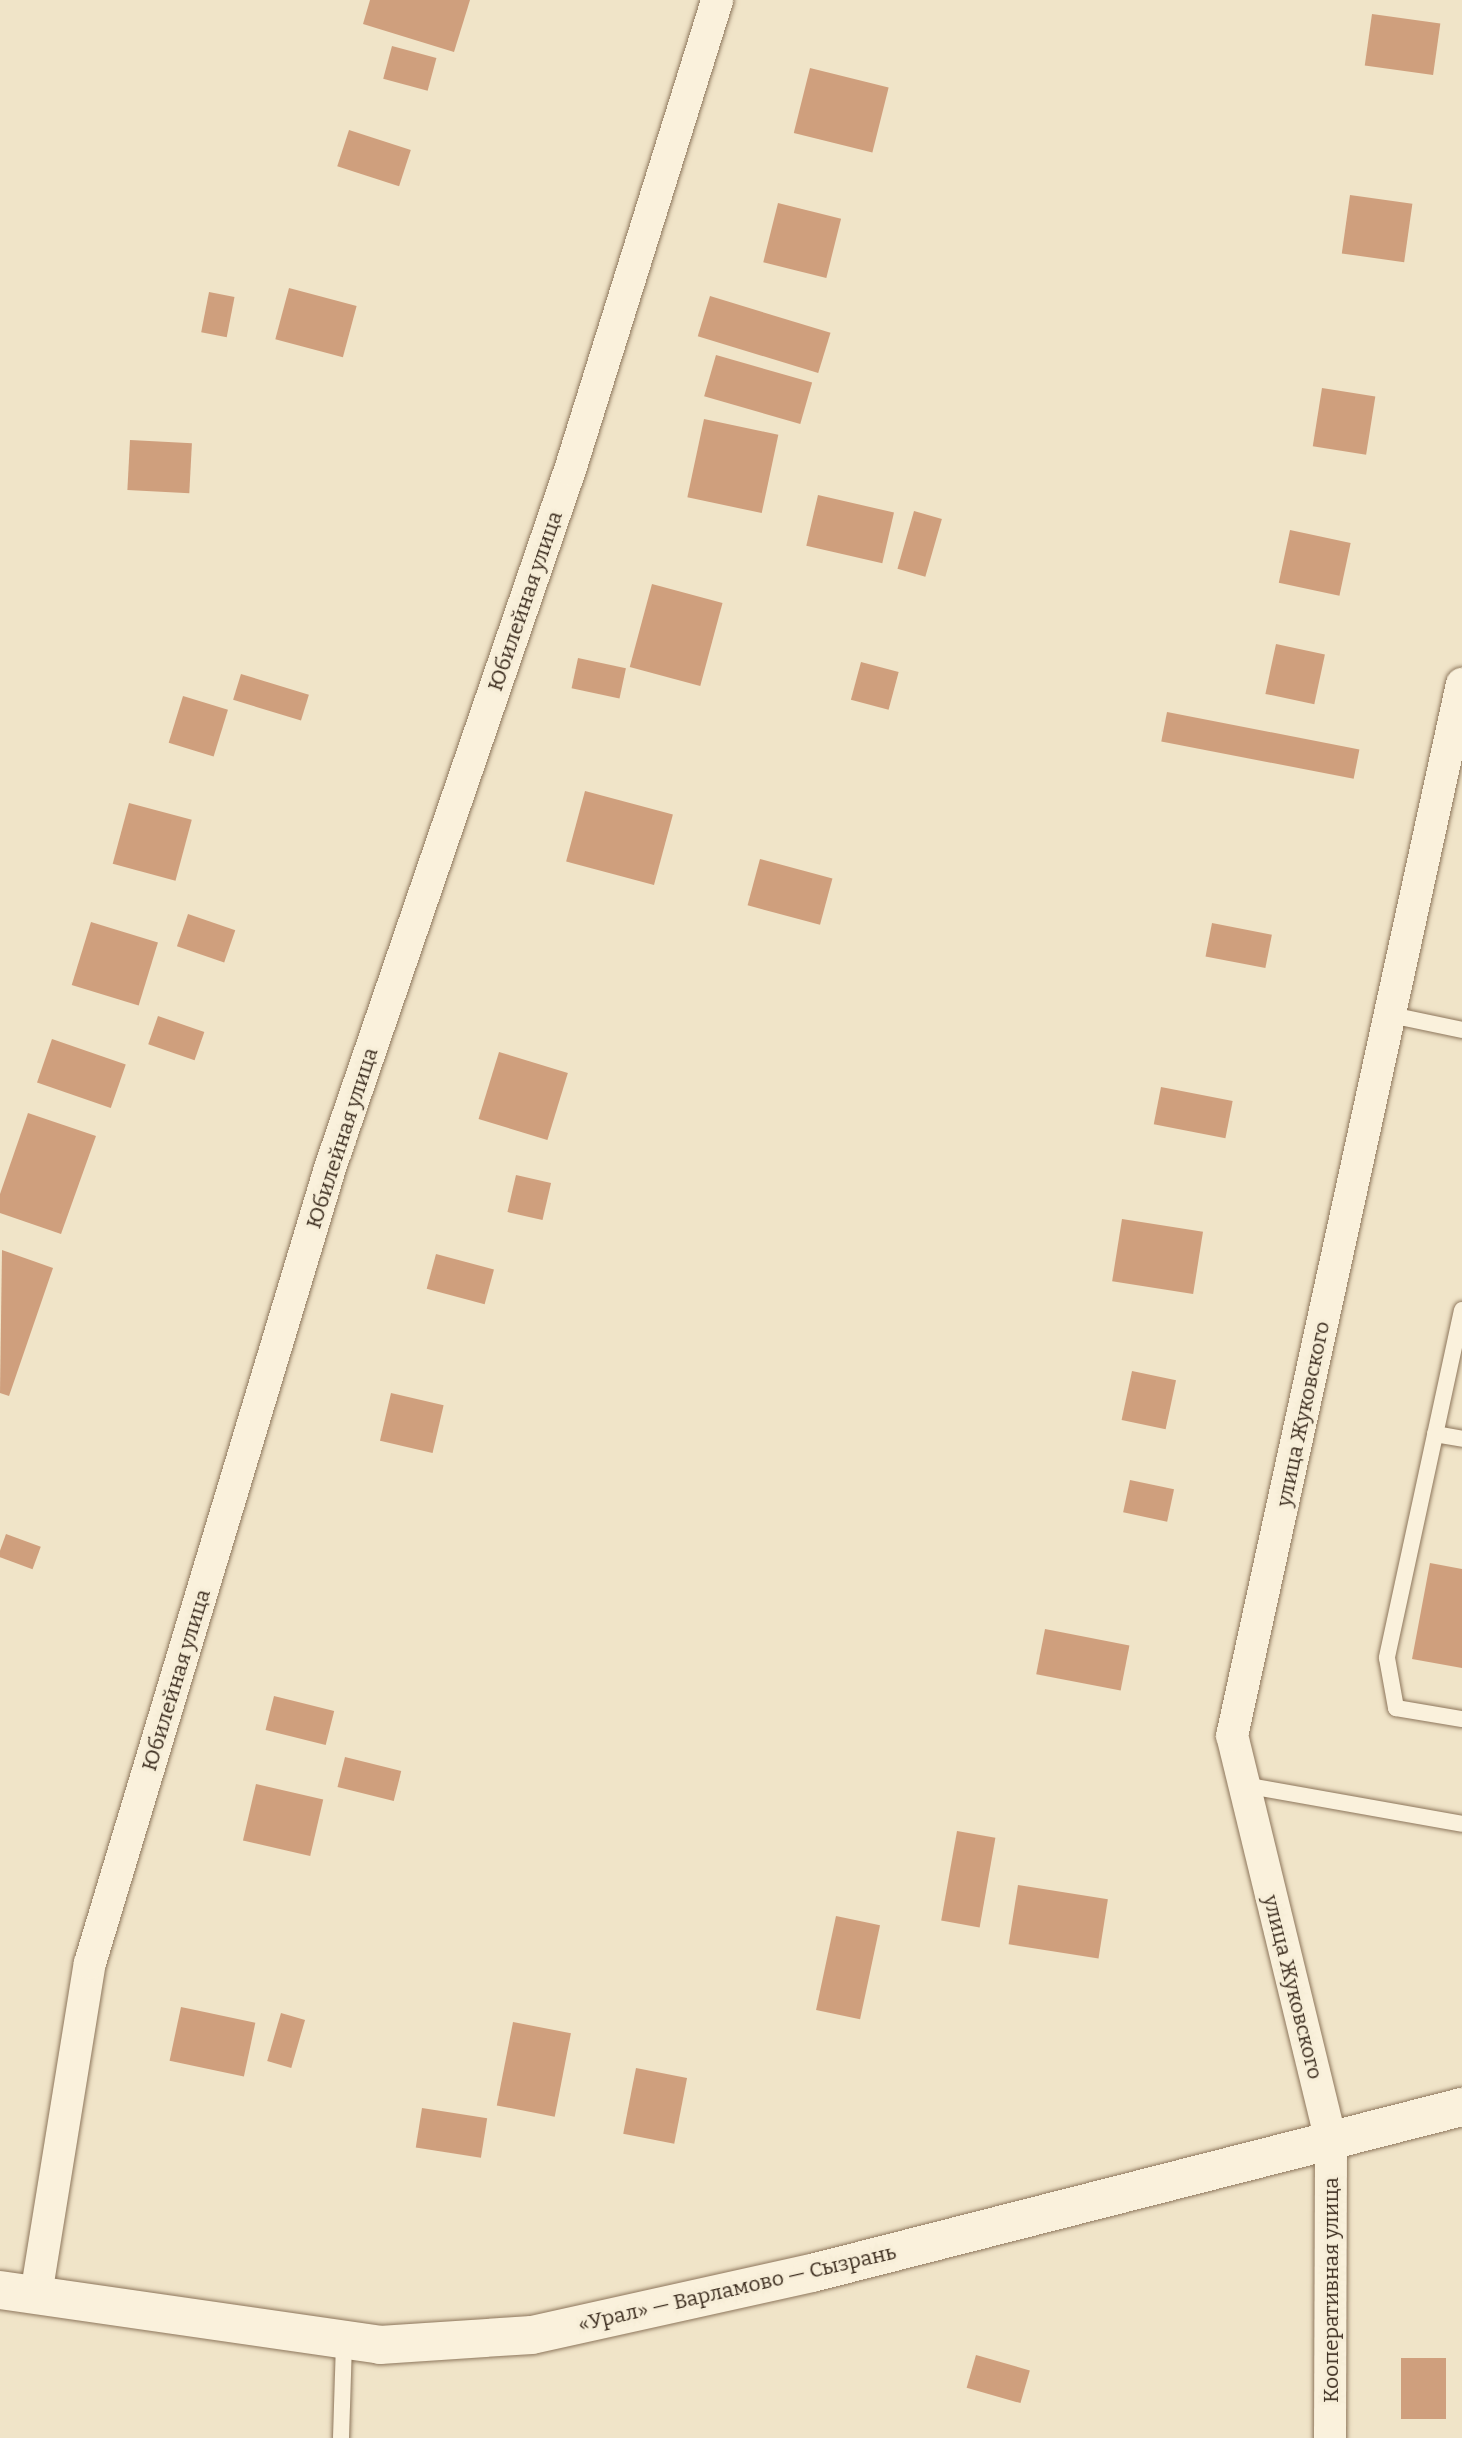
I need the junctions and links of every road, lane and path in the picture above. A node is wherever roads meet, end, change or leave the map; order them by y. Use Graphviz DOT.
graph roads {
  1 [pos="717,0"];
  2 [pos="1462,684"];
  3 [pos="1391,1015"];
  4 [pos="1462,1030"];
  5 [pos="1462,1310"];
  6 [pos="1435,1434"];
  7 [pos="1462,1439"];
  8 [pos="1462,1719"];
  9 [pos="1244,1785"];
  10 [pos="1462,1824"];
  11 [pos="1462,2107"];
  12 [pos="1331,2141"];
  13 [pos="18,2292"];
  14 [pos="344,2340"];
  15 [pos="341,2438"];
  16 [pos="1330,2438"];
  1 -- 13 [label="street, Юбилейная улица"];
  2 -- 3 [label="street, улица Жуковского"];
  3 -- 4 [label="lane"];
  3 -- 9 [label="street, улица Жуковского"];
  5 -- 6 [label="lane"];
  6 -- 7 [label="lane"];
  6 -- 8 [label="lane"];
  9 -- 10 [label="lane"];
  9 -- 12 [label="street, улица Жуковского"];
  11 -- 12 [label="main road, «Урал» — Варламово — Сызрань"];
  12 -- 14 [label="main road, «Урал» — Варламово — Сызрань"];
  12 -- 16 [label="street, Кооперативная улица"];
  13 -- 14 [label="main road, «Урал» — Варламово — Сызрань"];
  14 -- 15 [label="lane"];
}
